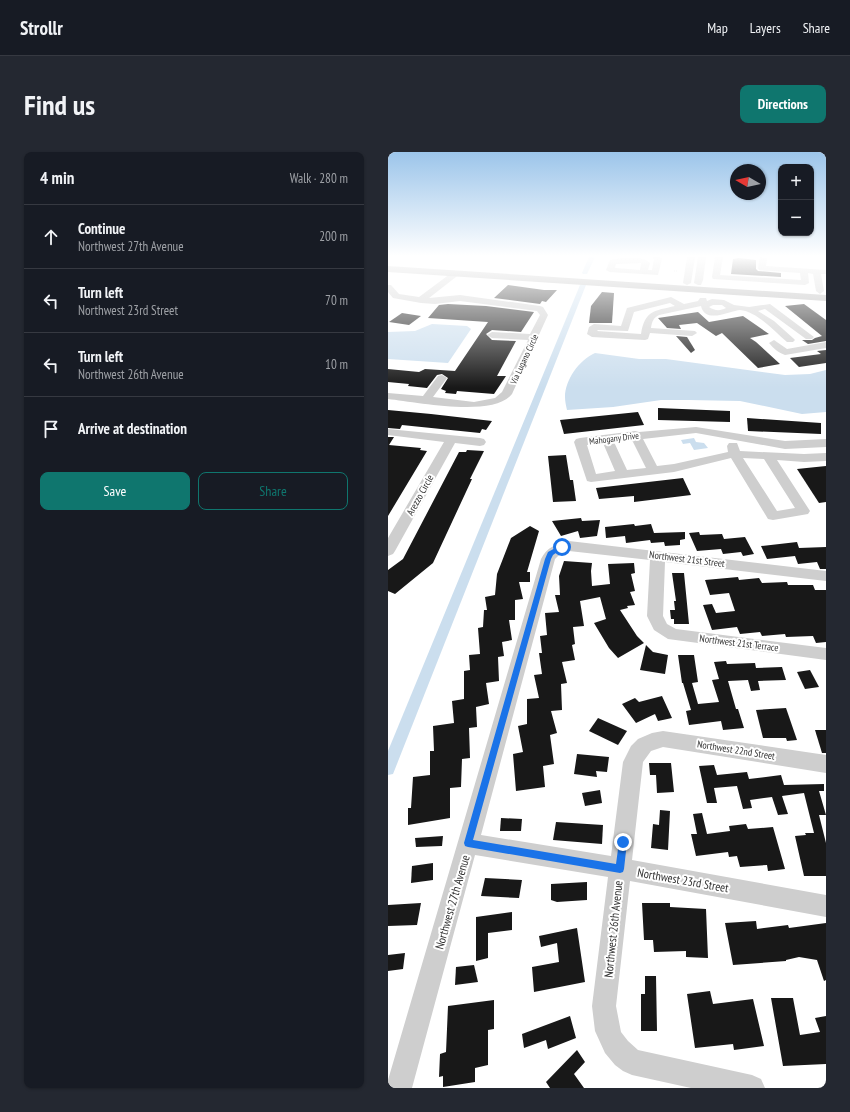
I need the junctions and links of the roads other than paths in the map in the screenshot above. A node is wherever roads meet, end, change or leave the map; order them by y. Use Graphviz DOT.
graph roads {
  1 [pos="431,301"];
  2 [pos="479,301"];
  3 [pos="668,301"];
  4 [pos="672,301"];
  5 [pos="693,301"];
  6 [pos="700,304"];
  7 [pos="724,304"];
  8 [pos="682,307"];
  9 [pos="428,309"];
  10 [pos="749,309"];
  11 [pos="692,333"];
  12 [pos="645,334"];
  13 [pos="492,335"];
  14 [pos="534,337"];
  15 [pos="790,340"];
  16 [pos="826,345"];
  17 [pos="442,378"];
  18 [pos="388,396"];
  19 [pos="426,400"];
  20 [pos="388,432"];
  21 [pos="635,436"];
  22 [pos="732,436"];
  23 [pos="450,439"];
  24 [pos="607,439"];
  25 [pos="480,442"];
  26 [pos="826,443"];
  27 [pos="734,454"];
  28 [pos="768,456"];
  29 [pos="826,457"];
  30 [pos="653,470"];
  31 [pos="622,474"];
  32 [pos="388,551"];
  33 [pos="550,554"];
  34 [pos="658,556"];
  35 [pos="826,576"];
  36 [pos="826,654"];
  37 [pos="646,743"];
  38 [pos="826,764"];
  39 [pos="468,843"];
  40 [pos="620,869"];
  41 [pos="826,906"];
  42 [pos="399,1088"];
  43 [pos="752,1088"];
  1 -- 9 [label="street"];
  2 -- 14 [label="street, Via Lugano Circle"];
  3 -- 12 [label="street"];
  4 -- 8 [label="street"];
  5 -- 6 [label="street"];
  6 -- 7 [label="street"];
  6 -- 7 [label="street"];
  6 -- 8 [label="street"];
  7 -- 10 [label="street"];
  8 -- 12 [label="street"];
  10 -- 15 [label="street"];
  10 -- 15 [label="street"];
  11 -- 12 [label="street"];
  13 -- 14 [label="street"];
  14 -- 19 [label="street, Via Lugano Circle"];
  15 -- 16 [label="street"];
  17 -- 19 [label="street"];
  18 -- 19 [label="street, Via Lugano Circle"];
  20 -- 23 [label="street"];
  21 -- 22 [label="street, Mahogany Drive"];
  21 -- 24 [label="street, Mahogany Drive"];
  21 -- 30 [label="street"];
  22 -- 26 [label="street, Mahogany Drive"];
  22 -- 27 [label="street"];
  23 -- 25 [label="street"];
  23 -- 32 [label="street, Arezzo Circle"];
  24 -- 31 [label="street"];
  24 -- 31 [label="street, Mahogany Drive"];
  27 -- 28 [label="street, Mahogany Drive"];
  27 -- 28 [label="street"];
  27 -- 30 [label="street, Mahogany Drive"];
  28 -- 29 [label="street, Mahogany Drive"];
  30 -- 31 [label="street, Mahogany Drive"];
  33 -- 34 [label="street, Northwest 21st Street"];
  33 -- 39 [label="street, Northwest 27th Avenue"];
  34 -- 35 [label="street, Northwest 21st Street"];
  34 -- 36 [label="street, Northwest 21st Terrace"];
  37 -- 38 [label="street, Northwest 22nd Street"];
  37 -- 40 [label="street, Northwest 26th Avenue"];
  39 -- 40 [label="street, Northwest 23rd Street"];
  39 -- 42 [label="street, Northwest 27th Avenue"];
  40 -- 41 [label="street, Northwest 23rd Street"];
  40 -- 43 [label="street, Northwest 26th Avenue"];
}
